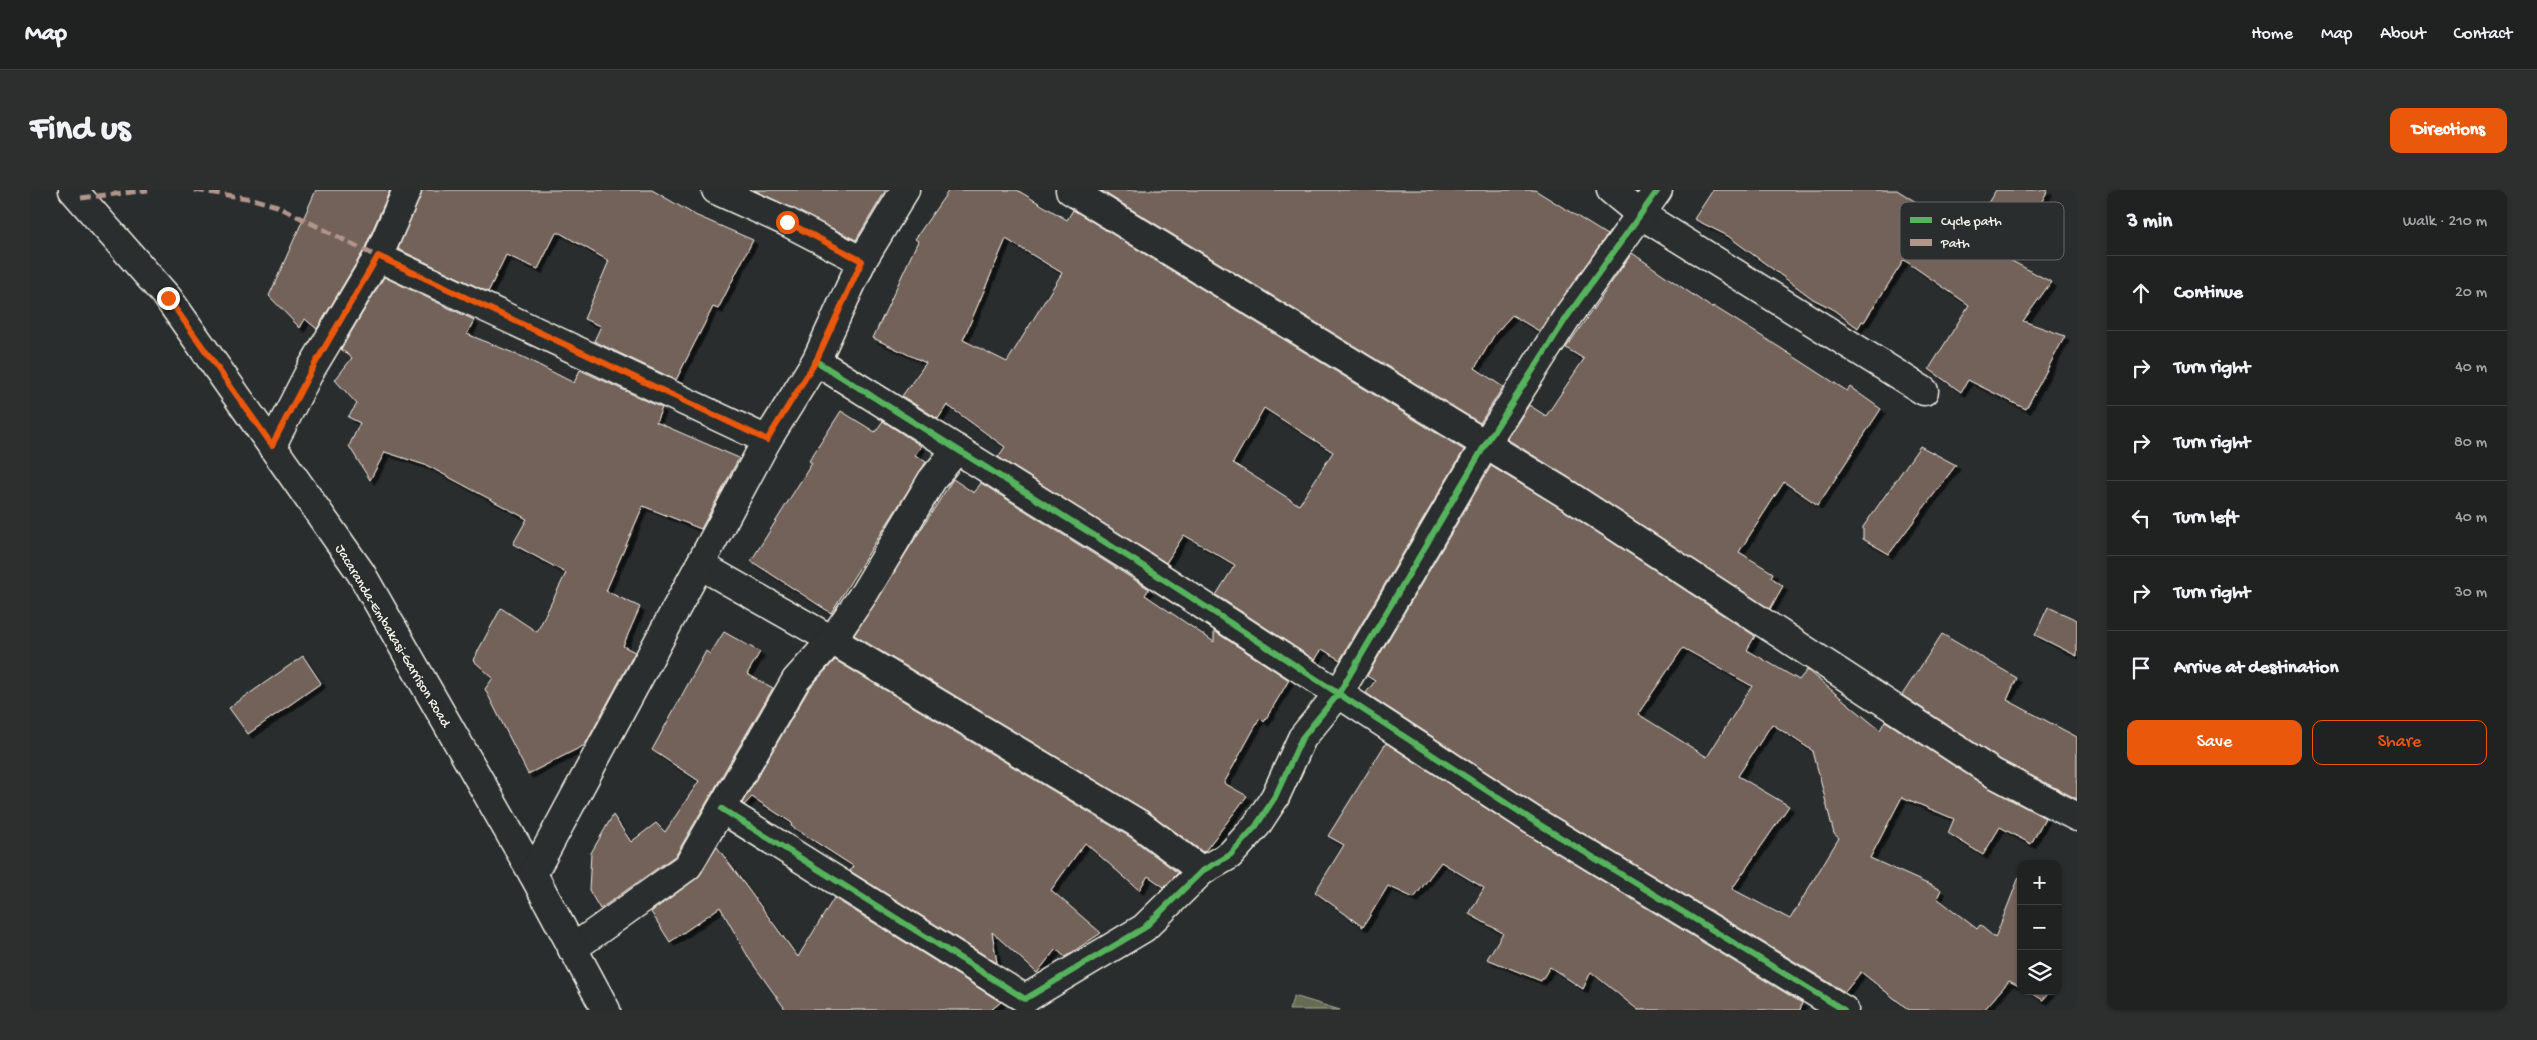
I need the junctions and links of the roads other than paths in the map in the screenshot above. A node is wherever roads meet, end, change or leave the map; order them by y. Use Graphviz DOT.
graph roads {
  1 [pos="72,190"];
  2 [pos="407,190"];
  3 [pos="716,190"];
  4 [pos="906,190"];
  5 [pos="1070,190"];
  6 [pos="1611,190"];
  7 [pos="1658,190"];
  8 [pos="1640,214"];
  9 [pos="378,256"];
  10 [pos="862,261"];
  11 [pos="816,361"];
  12 [pos="1924,391"];
  13 [pos="767,440"];
  14 [pos="272,445"];
  15 [pos="1485,445"];
  16 [pos="957,449"];
  17 [pos="700,565"];
  18 [pos="832,640"];
  19 [pos="1339,693"];
  20 [pos="722,809"];
  21 [pos="2077,817"];
  22 [pos="1202,872"];
  23 [pos="533,874"];
  24 [pos="572,949"];
  25 [pos="606,1010"];
  26 [pos="1844,1010"];
  1 -- 14 [label="street, Jacaranda-Embakasi-Garrison Road"];
  2 -- 9 [label="street"];
  3 -- 10 [label="street"];
  4 -- 10 [label="street"];
  5 -- 15 [label="street"];
  6 -- 8 [label="street"];
  7 -- 8 [label="street"];
  8 -- 12 [label="street"];
  8 -- 15 [label="street"];
  9 -- 13 [label="street"];
  9 -- 14 [label="street"];
  10 -- 11 [label="street"];
  11 -- 13 [label="street"];
  11 -- 16 [label="street"];
  13 -- 17 [label="street"];
  14 -- 23 [label="street, Jacaranda-Embakasi-Garrison Road"];
  15 -- 19 [label="street"];
  15 -- 21 [label="street"];
  16 -- 18 [label="street"];
  16 -- 19 [label="street"];
  17 -- 18 [label="street"];
  17 -- 23 [label="street"];
  18 -- 20 [label="street"];
  18 -- 22 [label="street"];
  19 -- 22 [label="street"];
  19 -- 26 [label="street"];
  20 -- 22 [label="street"];
  20 -- 24 [label="street"];
  23 -- 24 [label="street, Jacaranda-Embakasi-Garrison Road"];
  24 -- 25 [label="street, Jacaranda-Embakasi-Garrison Road"];
}
